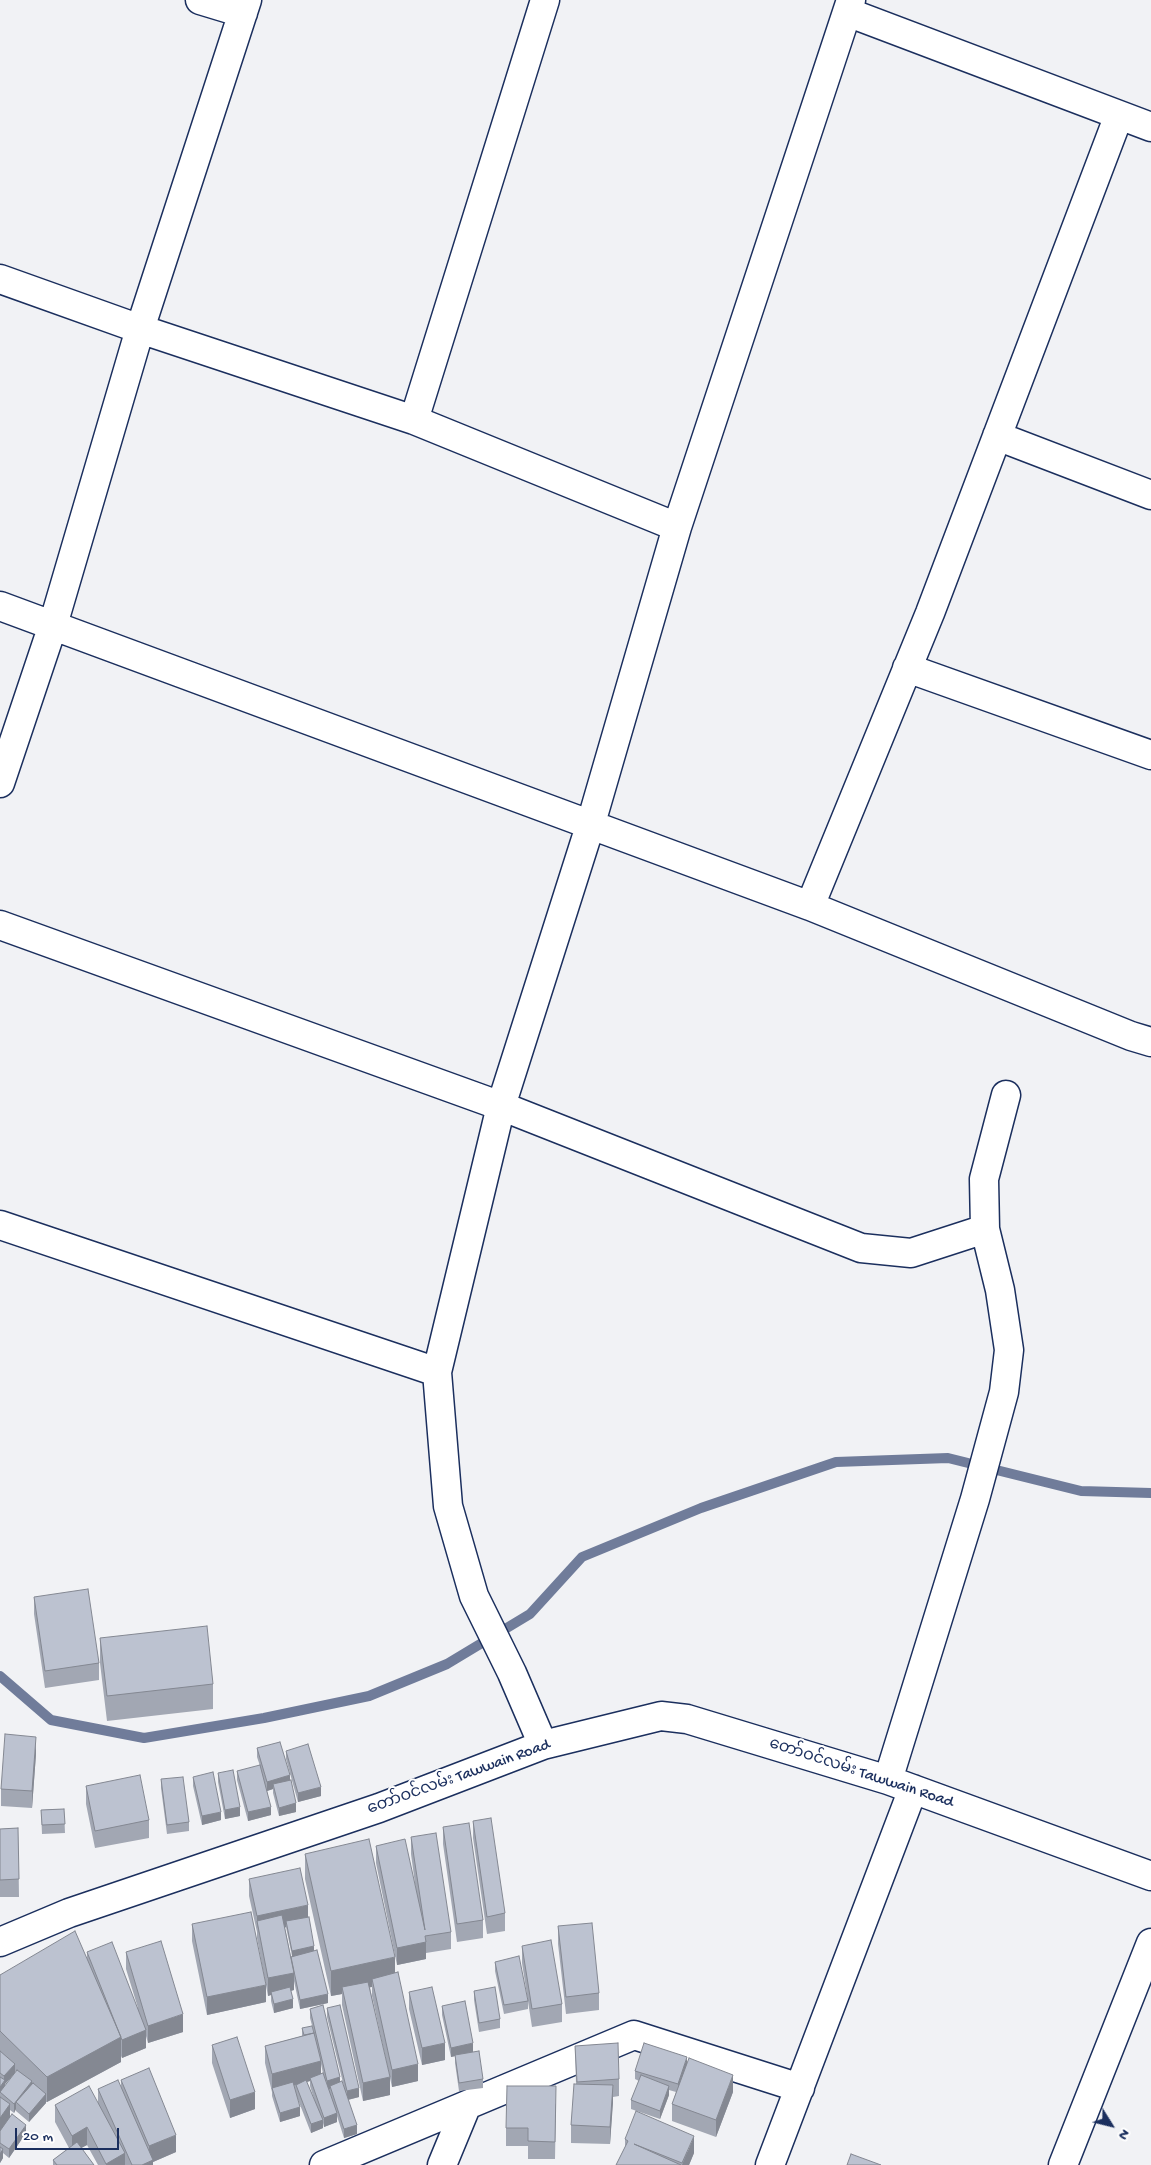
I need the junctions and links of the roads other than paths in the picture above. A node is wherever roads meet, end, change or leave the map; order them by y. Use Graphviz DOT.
graph roads {
  1 [pos="200,0"];
  2 [pos="545,0"];
  3 [pos="849,6"];
  4 [pos="245,7"];
  5 [pos="1119,115"];
  6 [pos="1151,127"];
  7 [pos="0,278"];
  8 [pos="140,329"];
  9 [pos="414,420"];
  10 [pos="997,436"];
  11 [pos="1151,495"];
  12 [pos="677,527"];
  13 [pos="0,606"];
  14 [pos="53,625"];
  15 [pos="908,668"];
  16 [pos="1151,755"];
  17 [pos="0,783"];
  18 [pos="591,823"];
  19 [pos="810,906"];
  20 [pos="0,924"];
  21 [pos="1151,1042"];
  22 [pos="1006,1095"];
  23 [pos="501,1106"];
  24 [pos="0,1225"];
  25 [pos="985,1229"];
  26 [pos="437,1372"];
  27 [pos="543,1746"];
  28 [pos="888,1780"];
  29 [pos="913,1789"];
  30 [pos="1151,1876"];
  31 [pos="0,1942"];
  32 [pos="1151,1943"];
  33 [pos="800,2088"];
  34 [pos="466,2107"];
  35 [pos="1065,2164"];
  36 [pos="324,2165"];
  37 [pos="442,2165"];
  38 [pos="770,2165"];
  1 -- 4 [label="street"];
  2 -- 9 [label="street"];
  3 -- 5 [label="street"];
  3 -- 12 [label="street"];
  4 -- 8 [label="street"];
  5 -- 6 [label="street"];
  5 -- 10 [label="street"];
  7 -- 8 [label="street"];
  8 -- 9 [label="street"];
  8 -- 14 [label="street"];
  9 -- 12 [label="street"];
  10 -- 11 [label="street"];
  10 -- 15 [label="street"];
  12 -- 18 [label="street"];
  13 -- 14 [label="street"];
  14 -- 17 [label="street"];
  14 -- 18 [label="street"];
  15 -- 16 [label="street"];
  15 -- 19 [label="street"];
  18 -- 19 [label="street"];
  18 -- 23 [label="street"];
  19 -- 21 [label="street"];
  20 -- 23 [label="street"];
  22 -- 25 [label="street"];
  23 -- 25 [label="street"];
  23 -- 26 [label="street"];
  24 -- 26 [label="street"];
  25 -- 28 [label="street"];
  26 -- 27 [label="street"];
  27 -- 28 [label="street, တော်ဝင်လမ်း Tawwain Road"];
  27 -- 31 [label="street, တော်ဝင်လမ်း Tawwain Road"];
  28 -- 29 [label="street, တော်ဝင်လမ်း Tawwain Road"];
  29 -- 30 [label="street, တော်ဝင်လမ်း Tawwain Road"];
  29 -- 33 [label="street"];
  32 -- 35 [label="street"];
  33 -- 34 [label="street"];
  33 -- 38 [label="street"];
  34 -- 36 [label="street"];
  34 -- 37 [label="street"];
}
